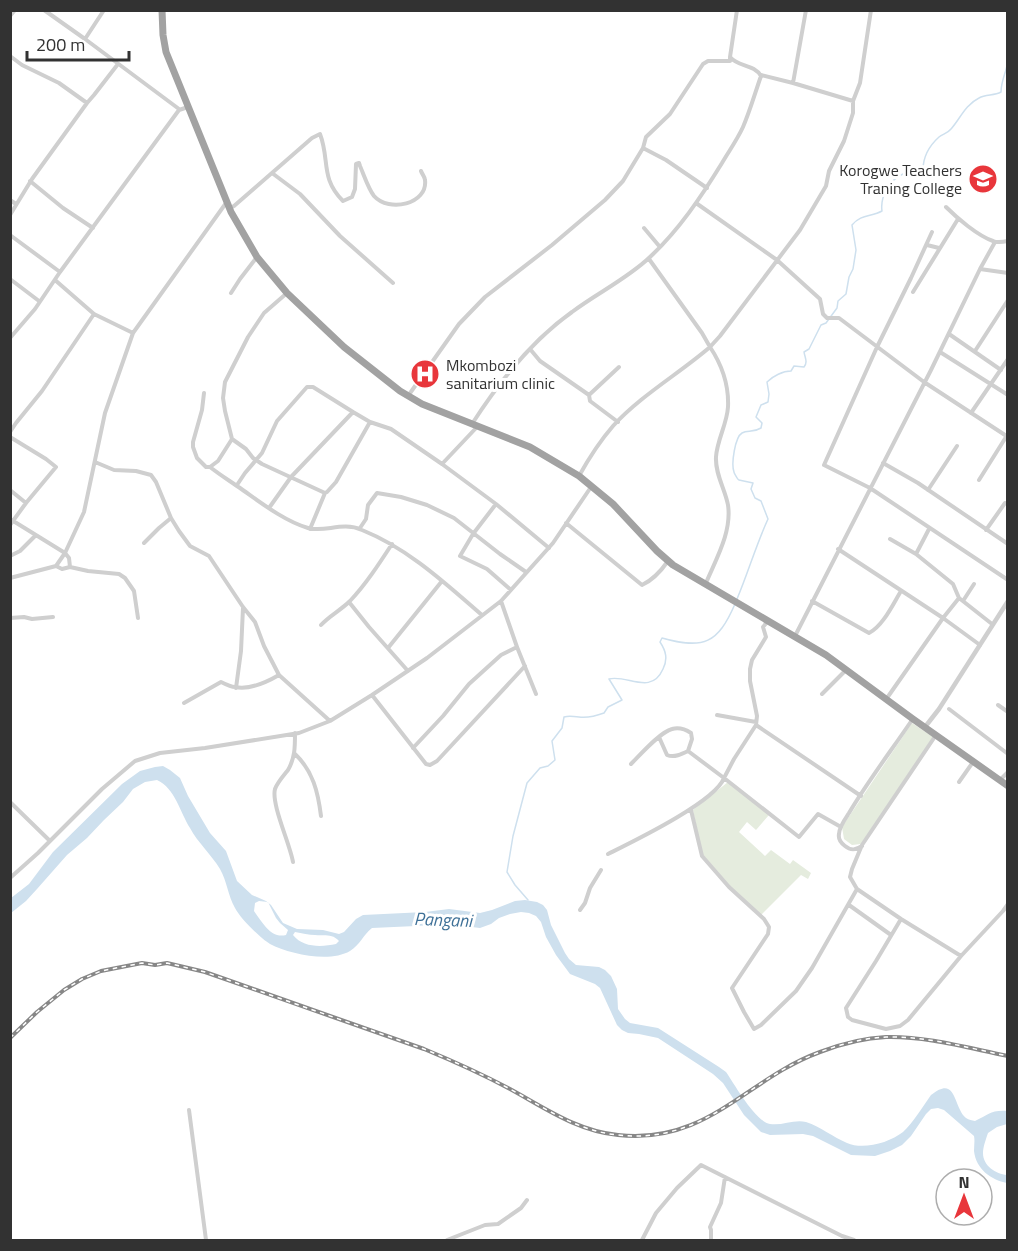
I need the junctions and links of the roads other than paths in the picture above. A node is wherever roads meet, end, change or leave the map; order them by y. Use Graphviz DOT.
graph roads {
  1 [pos="15,10"];
  2 [pos="44,10"];
  3 [pos="104,10"];
  4 [pos="162,10"];
  5 [pos="737,10"];
  6 [pos="806,10"];
  7 [pos="871,10"];
  8 [pos="10,16"];
  9 [pos="85,39"];
  10 [pos="10,56"];
  11 [pos="730,57"];
  12 [pos="118,64"];
  13 [pos="761,76"];
  14 [pos="793,83"];
  15 [pos="853,101"];
  16 [pos="87,103"];
  17 [pos="188,108"];
  18 [pos="179,110"];
  19 [pos="643,148"];
  20 [pos="421,171"];
  21 [pos="272,173"];
  22 [pos="30,181"];
  23 [pos="707,188"];
  24 [pos="10,200"];
  25 [pos="696,203"];
  26 [pos="16,204"];
  27 [pos="228,205"];
  28 [pos="946,207"];
  29 [pos="10,214"];
  30 [pos="958,219"];
  31 [pos="93,228"];
  32 [pos="644,228"];
  33 [pos="932,232"];
  34 [pos="10,235"];
  35 [pos="1008,241"];
  36 [pos="995,242"];
  37 [pos="927,245"];
  38 [pos="660,247"];
  39 [pos="939,249"];
  40 [pos="257,257"];
  41 [pos="649,259"];
  42 [pos="777,260"];
  43 [pos="980,269"];
  44 [pos="60,272"];
  45 [pos="1008,273"];
  46 [pos="10,279"];
  47 [pos="55,280"];
  48 [pos="393,283"];
  49 [pos="913,292"];
  50 [pos="231,293"];
  51 [pos="287,293"];
  52 [pos="1008,300"];
  53 [pos="39,301"];
  54 [pos="94,314"];
  55 [pos="133,333"];
  56 [pos="949,334"];
  57 [pos="10,338"];
  58 [pos="710,347"];
  59 [pos="877,347"];
  60 [pos="530,349"];
  61 [pos="940,351"];
  62 [pos="975,351"];
  63 [pos="1008,359"];
  64 [pos="619,367"];
  65 [pos="1000,370"];
  66 [pos="924,382"];
  67 [pos="991,384"];
  68 [pos="204,393"];
  69 [pos="589,395"];
  70 [pos="1008,395"];
  71 [pos="408,396"];
  72 [pos="353,412"];
  73 [pos="971,413"];
  74 [pos="10,418"];
  75 [pos="370,422"];
  76 [pos="618,422"];
  77 [pos="16,423"];
  78 [pos="474,425"];
  79 [pos="10,432"];
  80 [pos="10,437"];
  81 [pos="1007,437"];
  82 [pos="232,439"];
  83 [pos="957,446"];
  84 [pos="256,460"];
  85 [pos="94,462"];
  86 [pos="883,463"];
  87 [pos="442,464"];
  88 [pos="210,467"];
  89 [pos="579,476"];
  90 [pos="291,477"];
  91 [pos="979,480"];
  92 [pos="237,485"];
  93 [pos="592,485"];
  94 [pos="870,488"];
  95 [pos="10,490"];
  96 [pos="928,490"];
  97 [pos="325,493"];
  98 [pos="26,503"];
  99 [pos="1005,503"];
  100 [pos="496,504"];
  101 [pos="269,508"];
  102 [pos="171,518"];
  103 [pos="12,519"];
  104 [pos="566,523"];
  105 [pos="10,525"];
  106 [pos="360,528"];
  107 [pos="310,529"];
  108 [pos="930,529"];
  109 [pos="986,530"];
  110 [pos="36,534"];
  111 [pos="474,534"];
  112 [pos="890,539"];
  113 [pos="144,543"];
  114 [pos="392,544"];
  115 [pos="1008,544"];
  116 [pos="549,548"];
  117 [pos="838,549"];
  118 [pos="65,553"];
  119 [pos="916,554"];
  120 [pos="10,556"];
  121 [pos="668,561"];
  122 [pos="56,566"];
  123 [pos="70,567"];
  124 [pos="526,572"];
  125 [pos="10,578"];
  126 [pos="1008,580"];
  127 [pos="442,581"];
  128 [pos="705,584"];
  129 [pos="974,584"];
  130 [pos="510,590"];
  131 [pos="901,591"];
  132 [pos="961,600"];
  133 [pos="501,601"];
  134 [pos="812,601"];
  135 [pos="1008,601"];
  136 [pos="349,602"];
  137 [pos="243,607"];
  138 [pos="482,615"];
  139 [pos="53,617"];
  140 [pos="10,618"];
  141 [pos="138,618"];
  142 [pos="943,618"];
  143 [pos="768,621"];
  144 [pos="992,624"];
  145 [pos="321,626"];
  146 [pos="794,636"];
  147 [pos="980,645"];
  148 [pos="388,648"];
  149 [pos="517,648"];
  150 [pos="525,666"];
  151 [pos="408,670"];
  152 [pos="846,670"];
  153 [pos="279,675"];
  154 [pos="236,688"];
  155 [pos="536,694"];
  156 [pos="822,694"];
  157 [pos="372,695"];
  158 [pos="886,699"];
  159 [pos="184,703"];
  160 [pos="998,705"];
  161 [pos="949,709"];
  162 [pos="1008,712"];
  163 [pos="717,715"];
  164 [pos="913,719"];
  165 [pos="330,721"];
  166 [pos="756,724"];
  167 [pos="925,727"];
  168 [pos="295,733"];
  169 [pos="936,735"];
  170 [pos="659,737"];
  171 [pos="413,748"];
  172 [pos="688,751"];
  173 [pos="295,754"];
  174 [pos="1008,754"];
  175 [pos="973,762"];
  176 [pos="631,764"];
  177 [pos="1008,772"];
  178 [pos="724,778"];
  179 [pos="1000,781"];
  180 [pos="959,782"];
  181 [pos="1008,786"];
  182 [pos="861,796"];
  183 [pos="10,802"];
  184 [pos="691,810"];
  185 [pos="321,816"];
  186 [pos="841,827"];
  187 [pos="50,841"];
  188 [pos="862,845"];
  189 [pos="608,854"];
  190 [pos="293,862"];
  191 [pos="601,870"];
  192 [pos="10,878"];
  193 [pos="857,890"];
  194 [pos="1008,904"];
  195 [pos="849,905"];
  196 [pos="580,910"];
  197 [pos="901,919"];
  198 [pos="891,936"];
  199 [pos="961,956"];
  200 [pos="189,1110"];
  201 [pos="725,1177"];
  202 [pos="527,1200"];
  203 [pos="206,1240"];
  204 [pos="447,1240"];
  205 [pos="642,1240"];
  206 [pos="711,1240"];
  207 [pos="854,1240"];
  1 -- 8 [label="street"];
  2 -- 9 [label="street"];
  3 -- 9 [label="street"];
  4 -- 17 [label="highway"];
  5 -- 11 [label="street"];
  6 -- 14 [label="street"];
  7 -- 15 [label="street"];
  9 -- 12 [label="street"];
  10 -- 16 [label="street"];
  11 -- 13 [label="street"];
  11 -- 19 [label="street"];
  12 -- 16 [label="street"];
  12 -- 18 [label="street"];
  13 -- 14 [label="street"];
  13 -- 23 [label="street"];
  14 -- 15 [label="street"];
  15 -- 42 [label="street"];
  16 -- 22 [label="street"];
  17 -- 18 [label="street"];
  17 -- 27 [label="highway"];
  18 -- 31 [label="street"];
  19 -- 23 [label="street"];
  19 -- 71 [label="street"];
  20 -- 21 [label="street"];
  21 -- 27 [label="street"];
  21 -- 48 [label="street"];
  22 -- 26 [label="street"];
  22 -- 31 [label="street"];
  23 -- 25 [label="street"];
  24 -- 26 [label="street"];
  25 -- 38 [label="street"];
  25 -- 42 [label="street"];
  26 -- 29 [label="street"];
  27 -- 40 [label="highway"];
  27 -- 55 [label="street"];
  28 -- 30 [label="street"];
  30 -- 36 [label="street"];
  30 -- 39 [label="street"];
  31 -- 44 [label="street"];
  32 -- 38 [label="street"];
  33 -- 37 [label="street"];
  34 -- 44 [label="street"];
  35 -- 36 [label="street"];
  36 -- 43 [label="street"];
  37 -- 39 [label="street"];
  37 -- 59 [label="street"];
  38 -- 41 [label="street"];
  39 -- 49 [label="street"];
  40 -- 50 [label="street"];
  40 -- 51 [label="highway"];
  41 -- 58 [label="street"];
  41 -- 60 [label="street"];
  42 -- 58 [label="street"];
  42 -- 59 [label="street"];
  43 -- 45 [label="street"];
  43 -- 56 [label="street"];
  44 -- 47 [label="street"];
  46 -- 53 [label="street"];
  47 -- 53 [label="street"];
  47 -- 54 [label="street"];
  51 -- 71 [label="highway"];
  51 -- 82 [label="street"];
  52 -- 62 [label="street"];
  53 -- 57 [label="street"];
  54 -- 55 [label="street"];
  54 -- 77 [label="street"];
  55 -- 85 [label="street"];
  56 -- 61 [label="street"];
  56 -- 62 [label="street"];
  58 -- 76 [label="street"];
  58 -- 128 [label="street"];
  59 -- 66 [label="street"];
  59 -- 94 [label="street"];
  60 -- 69 [label="street"];
  60 -- 78 [label="street"];
  61 -- 66 [label="street"];
  61 -- 67 [label="street"];
  62 -- 65 [label="street"];
  63 -- 65 [label="street"];
  64 -- 69 [label="street"];
  65 -- 67 [label="street"];
  66 -- 73 [label="street"];
  66 -- 86 [label="street"];
  67 -- 70 [label="street"];
  67 -- 73 [label="street"];
  68 -- 88 [label="street"];
  69 -- 76 [label="street"];
  71 -- 78 [label="highway"];
  72 -- 75 [label="street"];
  72 -- 84 [label="street"];
  72 -- 90 [label="street"];
  73 -- 81 [label="street"];
  74 -- 77 [label="street"];
  75 -- 87 [label="street"];
  75 -- 97 [label="street"];
  76 -- 89 [label="street"];
  77 -- 79 [label="street"];
  78 -- 87 [label="street"];
  78 -- 89 [label="highway"];
  80 -- 98 [label="street"];
  81 -- 91 [label="street"];
  82 -- 84 [label="street"];
  82 -- 88 [label="street"];
  83 -- 96 [label="street"];
  84 -- 90 [label="street"];
  84 -- 92 [label="street"];
  85 -- 102 [label="street"];
  85 -- 118 [label="street"];
  86 -- 94 [label="street"];
  86 -- 96 [label="street"];
  87 -- 100 [label="street"];
  88 -- 92 [label="street"];
  89 -- 93 [label="highway"];
  90 -- 97 [label="street"];
  90 -- 101 [label="street"];
  92 -- 101 [label="street"];
  93 -- 104 [label="street"];
  93 -- 121 [label="highway"];
  94 -- 108 [label="street"];
  94 -- 117 [label="street"];
  95 -- 98 [label="street"];
  96 -- 109 [label="street"];
  97 -- 107 [label="street"];
  98 -- 103 [label="street"];
  99 -- 109 [label="street"];
  100 -- 111 [label="street"];
  100 -- 116 [label="street"];
  101 -- 107 [label="street"];
  102 -- 113 [label="street"];
  102 -- 137 [label="street"];
  103 -- 105 [label="street"];
  103 -- 110 [label="street"];
  104 -- 116 [label="street"];
  104 -- 121 [label="street"];
  106 -- 107 [label="street"];
  106 -- 111 [label="street"];
  106 -- 114 [label="street"];
  108 -- 119 [label="street"];
  108 -- 126 [label="street"];
  109 -- 115 [label="street"];
  110 -- 118 [label="street"];
  110 -- 120 [label="street"];
  111 -- 124 [label="street"];
  111 -- 130 [label="street"];
  112 -- 119 [label="street"];
  114 -- 127 [label="street"];
  114 -- 136 [label="street"];
  116 -- 124 [label="street"];
  117 -- 131 [label="street"];
  117 -- 134 [label="street"];
  118 -- 122 [label="street"];
  118 -- 123 [label="street"];
  119 -- 132 [label="street"];
  121 -- 128 [label="highway"];
  122 -- 123 [label="street"];
  122 -- 125 [label="street"];
  123 -- 141 [label="street"];
  124 -- 130 [label="street"];
  127 -- 138 [label="street"];
  127 -- 148 [label="street"];
  128 -- 143 [label="highway"];
  129 -- 132 [label="street"];
  130 -- 133 [label="street"];
  131 -- 134 [label="street"];
  131 -- 142 [label="street"];
  132 -- 142 [label="street"];
  132 -- 144 [label="street"];
  133 -- 138 [label="street"];
  133 -- 149 [label="street"];
  134 -- 146 [label="street"];
  135 -- 144 [label="street"];
  136 -- 145 [label="street"];
  136 -- 148 [label="street"];
  137 -- 153 [label="street"];
  137 -- 154 [label="street"];
  138 -- 151 [label="street"];
  139 -- 140 [label="street"];
  142 -- 147 [label="street"];
  142 -- 158 [label="street"];
  143 -- 146 [label="highway"];
  143 -- 166 [label="street"];
  144 -- 147 [label="street"];
  146 -- 152 [label="highway"];
  147 -- 167 [label="street"];
  148 -- 151 [label="street"];
  149 -- 150 [label="street"];
  149 -- 171 [label="street"];
  150 -- 155 [label="street"];
  150 -- 171 [label="street"];
  151 -- 157 [label="street"];
  152 -- 156 [label="street"];
  152 -- 158 [label="highway"];
  153 -- 154 [label="street"];
  153 -- 165 [label="street"];
  154 -- 159 [label="street"];
  157 -- 165 [label="street"];
  157 -- 171 [label="street"];
  158 -- 164 [label="highway"];
  160 -- 162 [label="street"];
  161 -- 174 [label="street"];
  163 -- 166 [label="street"];
  164 -- 167 [label="highway"];
  164 -- 182 [label="street"];
  165 -- 168 [label="street"];
  166 -- 178 [label="street"];
  166 -- 182 [label="street"];
  167 -- 169 [label="highway"];
  168 -- 173 [label="street"];
  168 -- 187 [label="street"];
  169 -- 175 [label="highway"];
  169 -- 188 [label="street"];
  170 -- 172 [label="street"];
  170 -- 172 [label="street"];
  170 -- 176 [label="street"];
  172 -- 178 [label="street"];
  173 -- 185 [label="street"];
  173 -- 190 [label="street"];
  175 -- 179 [label="highway"];
  175 -- 180 [label="street"];
  177 -- 179 [label="street"];
  178 -- 184 [label="street"];
  178 -- 186 [label="street"];
  179 -- 181 [label="highway"];
  182 -- 186 [label="street"];
  183 -- 187 [label="street"];
  184 -- 189 [label="street"];
  184 -- 195 [label="street"];
  186 -- 188 [label="street"];
  187 -- 192 [label="street"];
  188 -- 193 [label="street"];
  191 -- 196 [label="street"];
  193 -- 195 [label="street"];
  193 -- 197 [label="street"];
  194 -- 199 [label="street"];
  195 -- 198 [label="street"];
  197 -- 198 [label="street"];
  197 -- 199 [label="street"];
  198 -- 199 [label="street"];
  200 -- 203 [label="street"];
  201 -- 205 [label="street"];
  201 -- 206 [label="street"];
  201 -- 207 [label="street"];
  202 -- 204 [label="street"];
}
